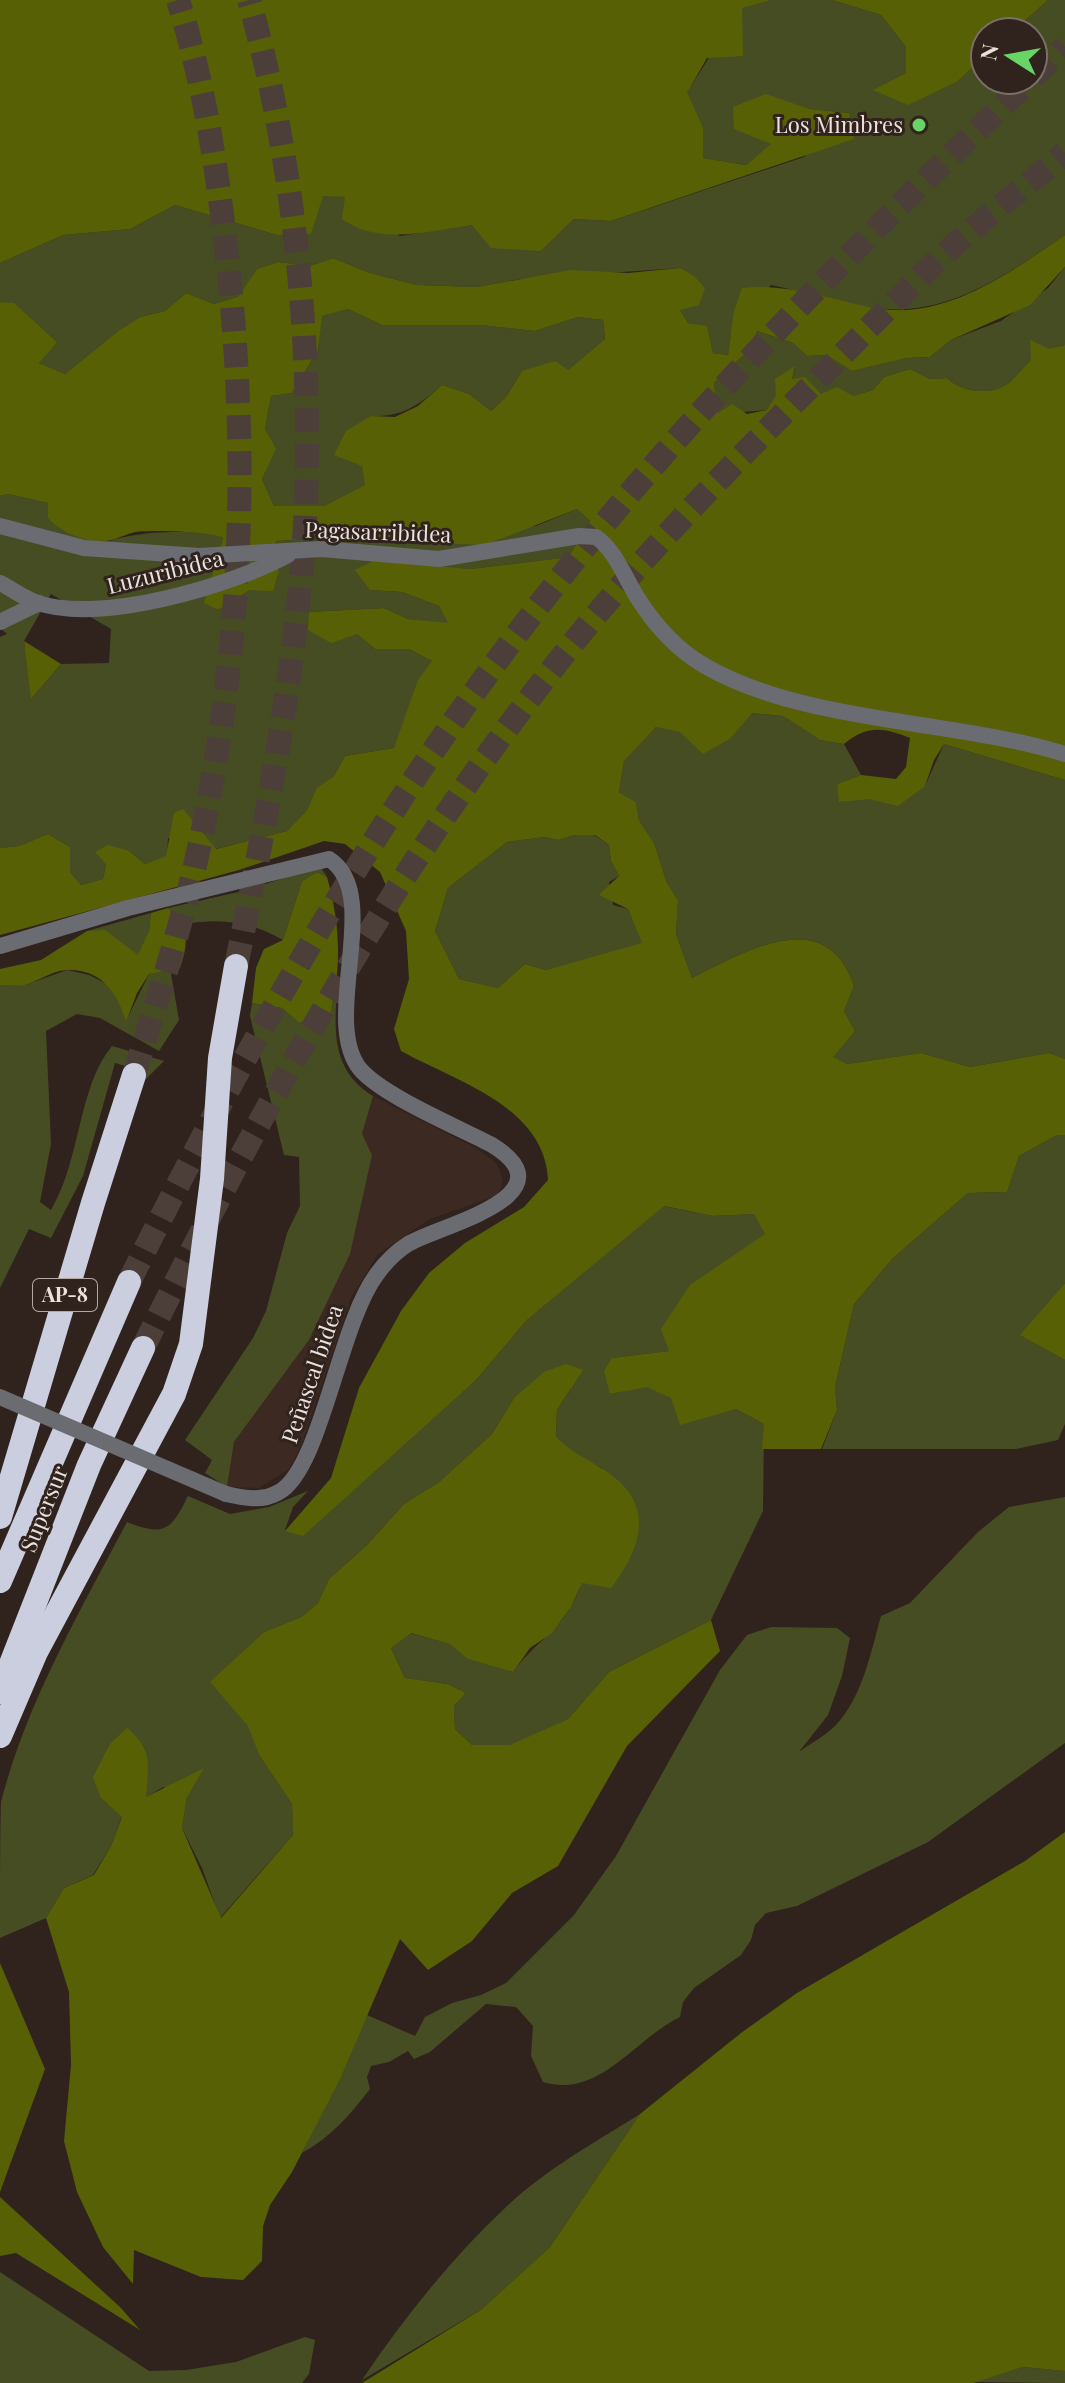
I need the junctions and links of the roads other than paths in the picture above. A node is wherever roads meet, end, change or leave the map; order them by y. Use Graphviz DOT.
graph roads {
  1 [pos="0,526"];
  2 [pos="298,550"];
  3 [pos="0,583"];
  4 [pos="39,603"];
  5 [pos="0,622"];
  6 [pos="1065,754"];
  7 [pos="0,946"];
  8 [pos="236,966"];
  9 [pos="134,1075"];
  10 [pos="129,1282"];
  11 [pos="143,1348"];
  12 [pos="0,1397"];
  13 [pos="0,1517"];
  14 [pos="0,1581"];
  15 [pos="0,1692"];
  16 [pos="0,1736"];
  1 -- 2 [label="street, Pagasarribidea"];
  2 -- 4 [label="street, Luzuribidea"];
  2 -- 6 [label="street, Pagasarribidea"];
  3 -- 4 [label="street, Luzuribidea"];
  4 -- 5 [label="street"];
  7 -- 12 [label="street, Peñascal bidea, bridge"];
  8 -- 16 [label="highway"];
  9 -- 13 [label="highway, AP-8"];
  10 -- 14 [label="highway, Supersur / AP-8"];
  11 -- 15 [label="highway, Supersur"];
}
